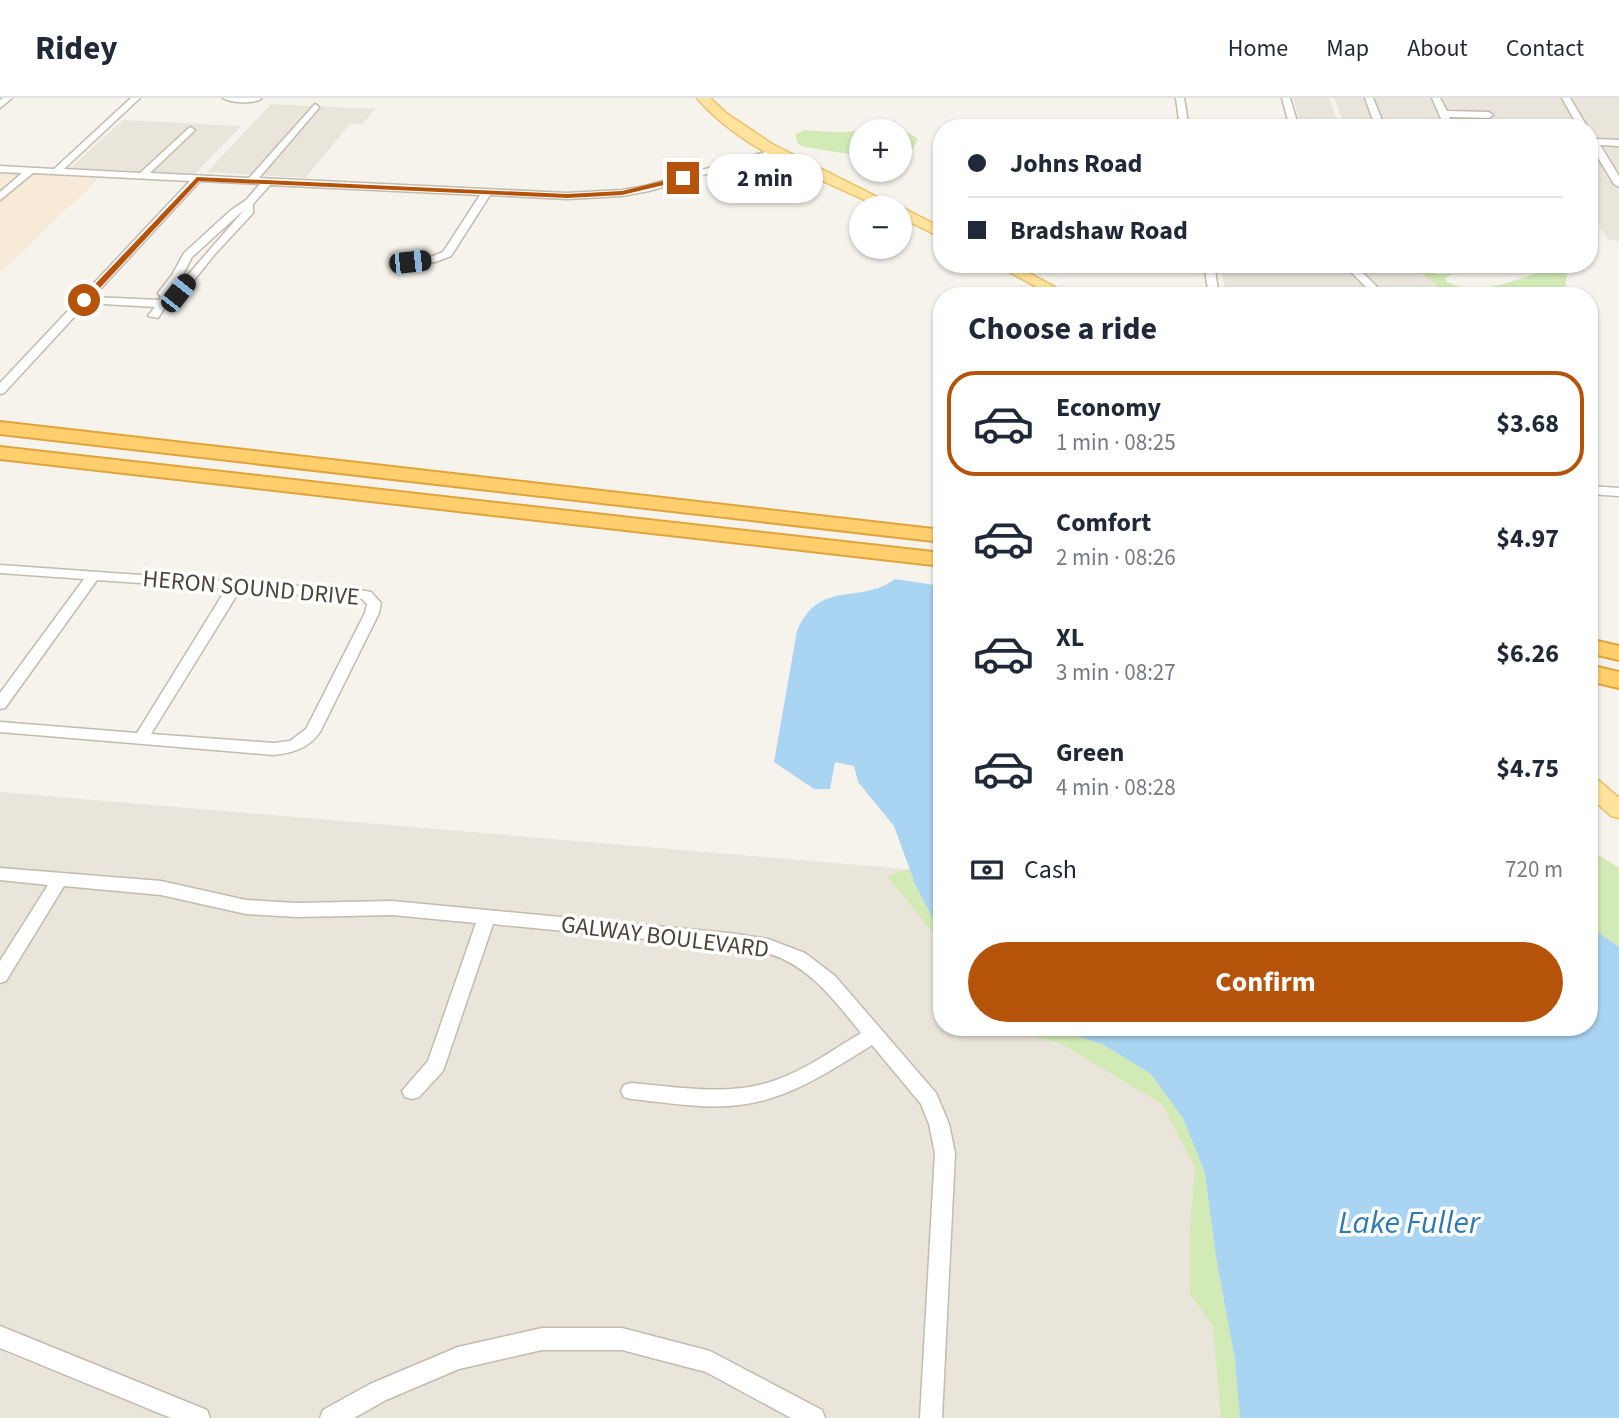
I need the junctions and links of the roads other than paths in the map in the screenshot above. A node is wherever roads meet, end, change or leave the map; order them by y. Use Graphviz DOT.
graph roads {
  1 [pos="8,98"];
  2 [pos="136,98"];
  3 [pos="227,98"];
  4 [pos="703,98"];
  5 [pos="1180,98"];
  6 [pos="1286,98"];
  7 [pos="1369,98"];
  8 [pos="1436,98"];
  9 [pos="1566,98"];
  10 [pos="257,99"];
  11 [pos="0,105"];
  12 [pos="315,107"];
  13 [pos="1444,114"];
  14 [pos="1489,116"];
  15 [pos="1184,119"];
  16 [pos="1292,119"];
  17 [pos="1377,119"];
  18 [pos="1446,119"];
  19 [pos="1579,119"];
  20 [pos="190,130"];
  21 [pos="1598,140"];
  22 [pos="1619,142"];
  23 [pos="1598,150"];
  24 [pos="779,152"];
  25 [pos="0,169"];
  26 [pos="31,170"];
  27 [pos="56,172"];
  28 [pos="142,176"];
  29 [pos="197,179"];
  30 [pos="251,182"];
  31 [pos="267,182"];
  32 [pos="1619,184"];
  33 [pos="487,192"];
  34 [pos="868,196"];
  35 [pos="0,197"];
  36 [pos="249,202"];
  37 [pos="912,218"];
  38 [pos="933,229"];
  39 [pos="394,264"];
  40 [pos="1019,273"];
  41 [pos="1357,273"];
  42 [pos="1047,287"];
  43 [pos="1372,287"];
  44 [pos="84,300"];
  45 [pos="166,300"];
  46 [pos="154,316"];
  47 [pos="0,390"];
  48 [pos="0,428"];
  49 [pos="0,453"];
  50 [pos="1598,491"];
  51 [pos="1619,492"];
  52 [pos="933,535"];
  53 [pos="933,560"];
  54 [pos="0,569"];
  55 [pos="94,575"];
  56 [pos="236,585"];
  57 [pos="1598,648"];
  58 [pos="1619,653"];
  59 [pos="1598,675"];
  60 [pos="1619,680"];
  61 [pos="0,704"];
  62 [pos="0,727"];
  63 [pos="141,738"];
  64 [pos="1598,792"];
  65 [pos="1619,810"];
  66 [pos="0,874"];
  67 [pos="60,880"];
  68 [pos="486,918"];
  69 [pos="0,976"];
  70 [pos="876,1034"];
  71 [pos="412,1091"];
  72 [pos="631,1091"];
  73 [pos="0,1337"];
  74 [pos="199,1418"];
  75 [pos="331,1418"];
  76 [pos="814,1418"];
  77 [pos="932,1418"];
  1 -- 11 [label="street"];
  2 -- 27 [label="street"];
  3 -- 10 [label="street"];
  4 -- 24 [label="main road"];
  5 -- 15 [label="street"];
  6 -- 16 [label="street"];
  7 -- 17 [label="street"];
  8 -- 13 [label="street"];
  9 -- 19 [label="street"];
  12 -- 30 [label="street"];
  13 -- 14 [label="street"];
  13 -- 18 [label="street"];
  20 -- 28 [label="street"];
  21 -- 22 [label="street"];
  23 -- 32 [label="street"];
  24 -- 33 [label="street"];
  24 -- 34 [label="main road"];
  25 -- 26 [label="street"];
  26 -- 27 [label="street"];
  26 -- 35 [label="street"];
  27 -- 28 [label="street"];
  28 -- 29 [label="street"];
  29 -- 30 [label="street"];
  29 -- 44 [label="street"];
  30 -- 31 [label="street"];
  31 -- 33 [label="street"];
  31 -- 36 [label="street"];
  33 -- 39 [label="street"];
  36 -- 45 [label="street"];
  36 -- 45 [label="street"];
  37 -- 38 [label="main road"];
  40 -- 42 [label="main road"];
  41 -- 43 [label="street"];
  44 -- 45 [label="street"];
  44 -- 47 [label="street"];
  45 -- 46 [label="street"];
  48 -- 52 [label="highway"];
  49 -- 53 [label="highway"];
  50 -- 51 [label="street"];
  54 -- 55 [label="street, HERON SOUND DRIVE"];
  55 -- 56 [label="street, HERON SOUND DRIVE"];
  55 -- 61 [label="street"];
  56 -- 63 [label="street"];
  56 -- 63 [label="street, HERON SOUND DRIVE"];
  57 -- 58 [label="highway"];
  59 -- 60 [label="highway"];
  62 -- 63 [label="street, HERON SOUND DRIVE"];
  64 -- 65 [label="main road"];
  66 -- 67 [label="street, GALWAY BOULEVARD"];
  67 -- 68 [label="street, GALWAY BOULEVARD"];
  67 -- 69 [label="street"];
  68 -- 70 [label="street, GALWAY BOULEVARD"];
  68 -- 71 [label="street"];
  70 -- 72 [label="street"];
  70 -- 77 [label="street, GALWAY BOULEVARD"];
  73 -- 74 [label="street"];
  75 -- 76 [label="street"];
}
